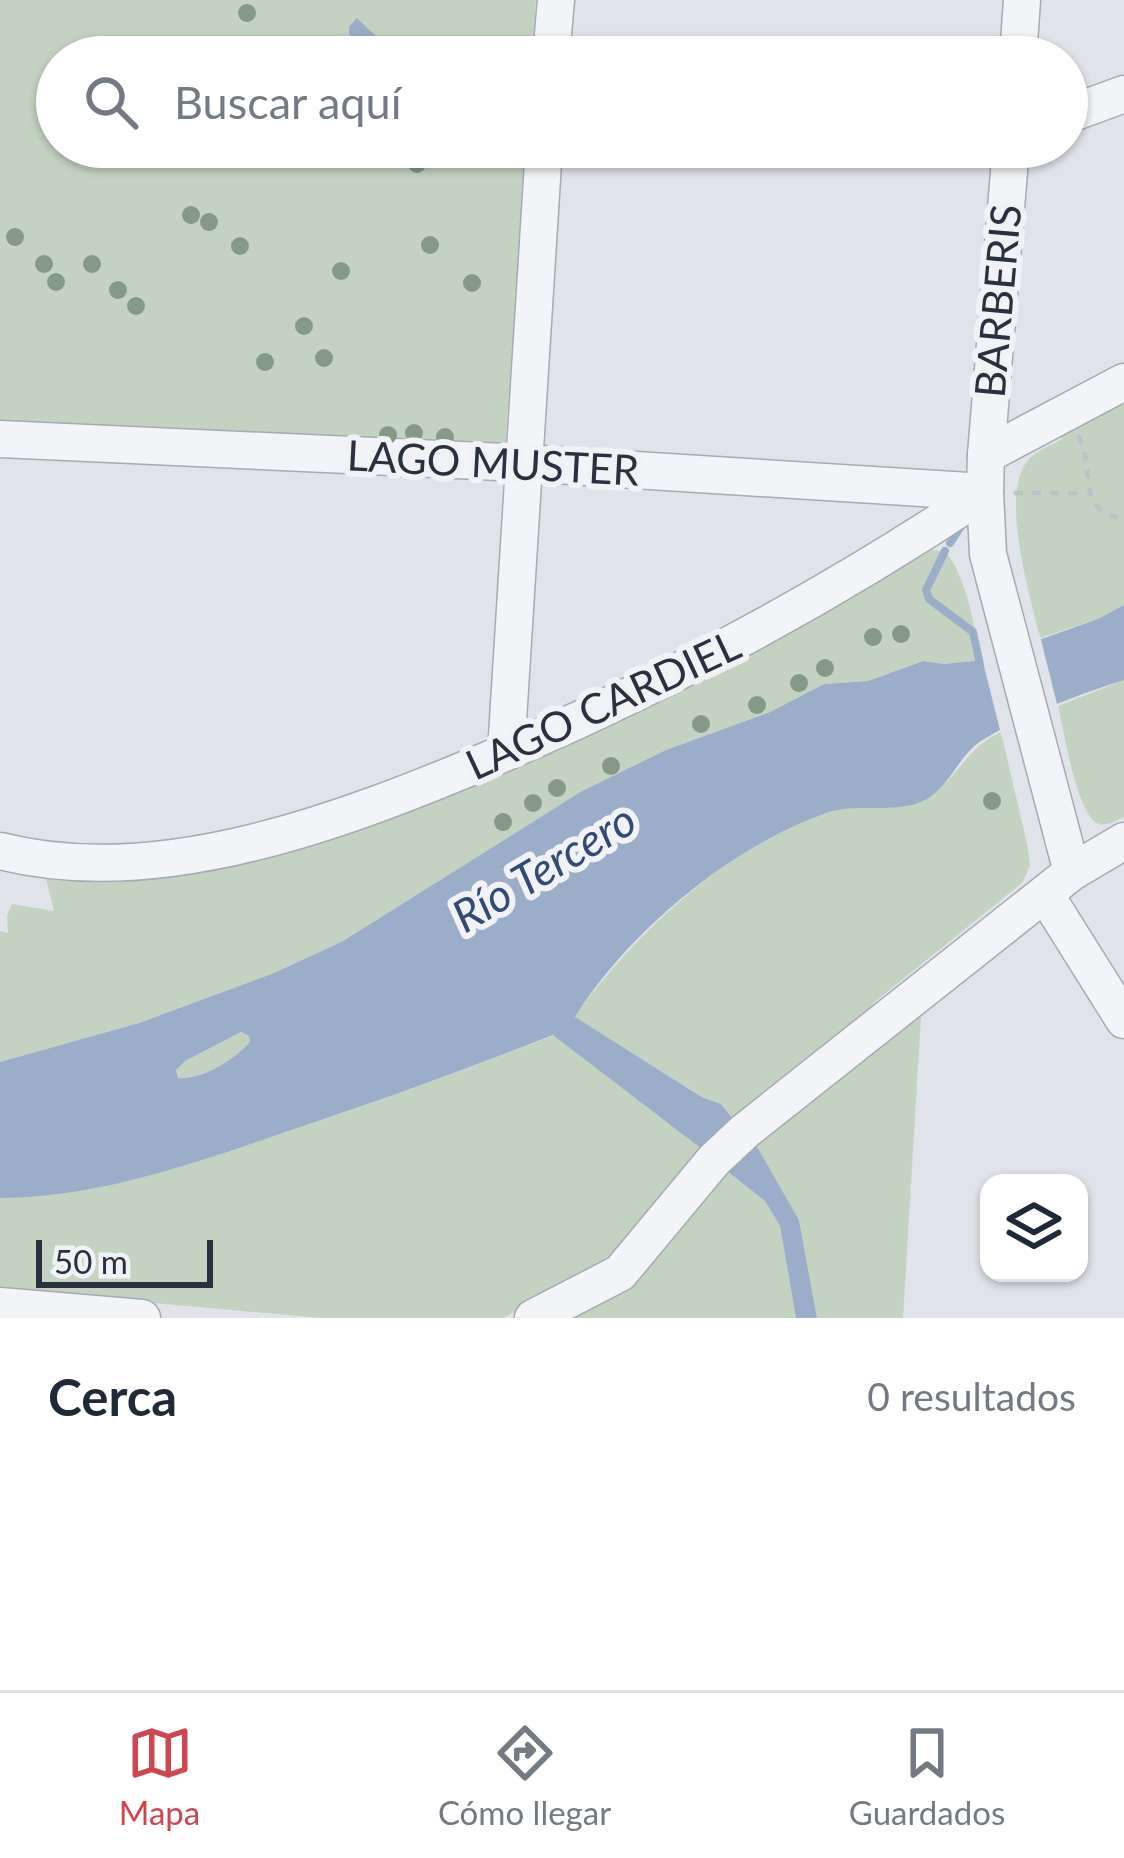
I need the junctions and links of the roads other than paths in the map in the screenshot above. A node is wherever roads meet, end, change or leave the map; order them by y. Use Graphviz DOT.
graph roads {
  1 [pos="556,0"];
  2 [pos="1022,0"];
  3 [pos="553,36"];
  4 [pos="1019,36"];
  5 [pos="1124,94"];
  6 [pos="1088,107"];
  7 [pos="543,168"];
  8 [pos="1009,168"];
  9 [pos="1124,382"];
  10 [pos="0,439"];
  11 [pos="986,455"];
  12 [pos="524,463"];
  13 [pos="985,492"];
  14 [pos="506,752"];
  15 [pos="1124,842"];
  16 [pos="0,851"];
  17 [pos="1058,883"];
  18 [pos="1124,1020"];
  19 [pos="0,1306"];
  20 [pos="142,1318"];
  21 [pos="533,1318"];
  1 -- 3 [label="street"];
  2 -- 4 [label="street"];
  5 -- 6 [label="street"];
  7 -- 12 [label="street"];
  8 -- 11 [label="street, BARBERIS"];
  9 -- 11 [label="street"];
  10 -- 12 [label="street, LAGO MUSTER"];
  11 -- 13 [label="street"];
  12 -- 13 [label="street, LAGO MUSTER"];
  12 -- 14 [label="street"];
  13 -- 14 [label="street, LAGO CARDIEL"];
  13 -- 17 [label="street"];
  14 -- 16 [label="street, LAGO CARDIEL"];
  15 -- 17 [label="street"];
  17 -- 18 [label="street"];
  17 -- 21 [label="street"];
  19 -- 20 [label="street"];
}
